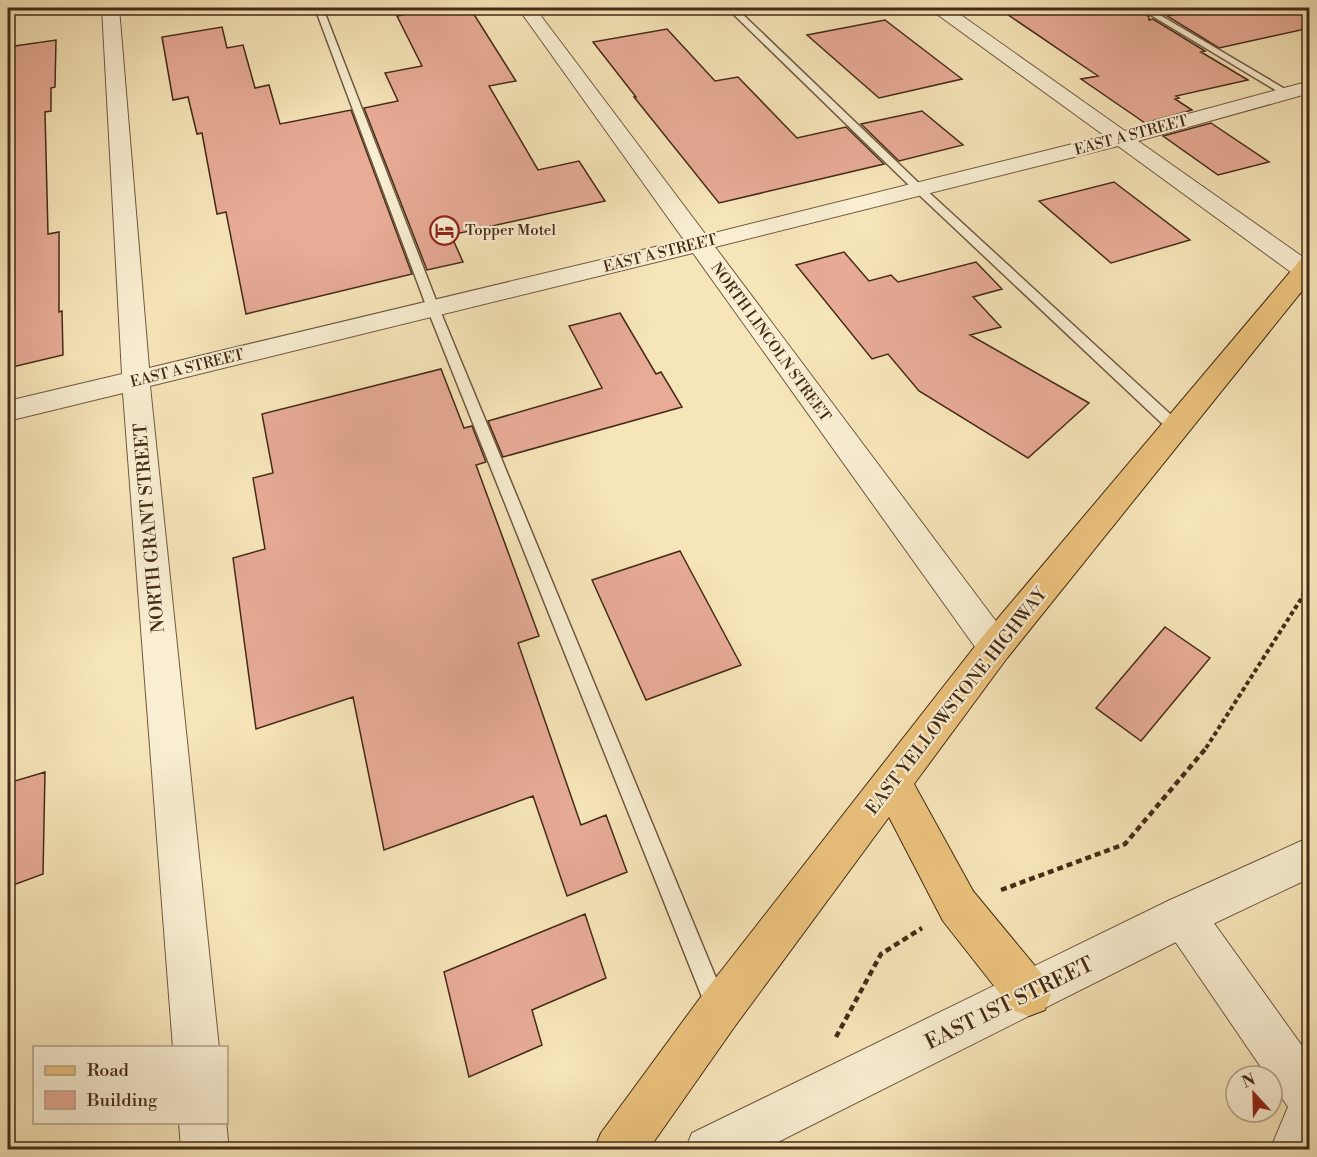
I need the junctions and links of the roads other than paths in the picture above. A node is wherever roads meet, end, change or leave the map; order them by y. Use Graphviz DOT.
graph roads {
  1 [pos="110,8"];
  2 [pos="319,8"];
  3 [pos="526,8"];
  4 [pos="731,8"];
  5 [pos="940,8"];
  6 [pos="1143,8"];
  7 [pos="1310,87"];
  8 [pos="1285,92"];
  9 [pos="1120,139"];
  10 [pos="919,189"];
  11 [pos="699,244"];
  12 [pos="1307,267"];
  13 [pos="433,308"];
  14 [pos="136,380"];
  15 [pos="8,411"];
  16 [pos="1176,428"];
  17 [pos="994,647"];
  18 [pos="892,783"];
  19 [pos="1310,857"];
  20 [pos="1183,916"];
  21 [pos="1029,994"];
  22 [pos="719,1011"];
  23 [pos="196,1046"];
  24 [pos="1310,1098"];
  25 [pos="1310,1113"];
  26 [pos="203,1124"];
  27 [pos="205,1149"];
  28 [pos="618,1149"];
  29 [pos="709,1149"];
  30 [pos="1294,1149"];
  1 -- 14 [label="street, NORTH GRANT STREET"];
  2 -- 13 [label="lane"];
  3 -- 11 [label="street, NORTH LINCOLN STREET"];
  4 -- 10 [label="lane"];
  5 -- 9 [label="street"];
  6 -- 8 [label="lane"];
  7 -- 8 [label="street, EAST A STREET"];
  8 -- 9 [label="street, EAST A STREET"];
  9 -- 10 [label="street, EAST A STREET"];
  9 -- 12 [label="street"];
  10 -- 11 [label="street, EAST A STREET"];
  10 -- 16 [label="lane"];
  11 -- 13 [label="street, EAST A STREET"];
  11 -- 17 [label="street, NORTH LINCOLN STREET"];
  12 -- 16 [label="main road, EAST YELLOWSTONE HIGHWAY"];
  13 -- 14 [label="street, EAST A STREET"];
  13 -- 22 [label="lane"];
  14 -- 15 [label="street, EAST A STREET"];
  14 -- 23 [label="street, NORTH GRANT STREET"];
  16 -- 17 [label="main road, EAST YELLOWSTONE HIGHWAY"];
  17 -- 18 [label="main road, EAST YELLOWSTONE HIGHWAY"];
  18 -- 21 [label="main road"];
  18 -- 22 [label="main road, EAST YELLOWSTONE HIGHWAY"];
  19 -- 20 [label="street, EAST 1ST STREET"];
  20 -- 21 [label="street, EAST 1ST STREET"];
  20 -- 24 [label="street"];
  21 -- 29 [label="street, EAST 1ST STREET"];
  22 -- 28 [label="main road, EAST YELLOWSTONE HIGHWAY"];
  25 -- 30 [label="street"];
  26 -- 27 [label="street"];
}
